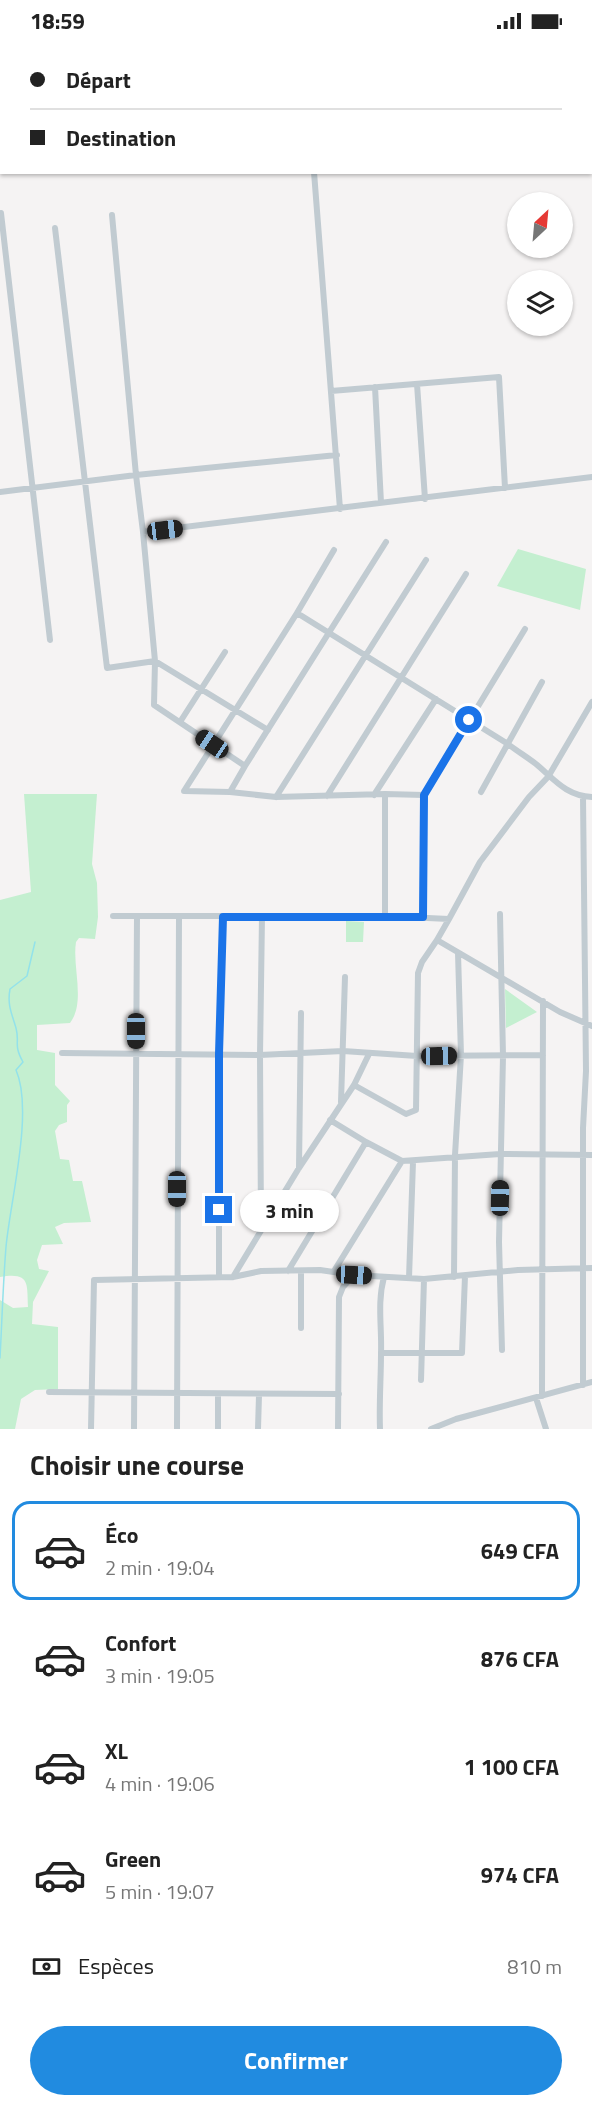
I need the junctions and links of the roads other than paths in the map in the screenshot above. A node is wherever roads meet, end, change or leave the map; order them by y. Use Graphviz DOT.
graph roads {
  1 [pos="314,174"];
  2 [pos="1,213"];
  3 [pos="112,215"];
  4 [pos="55,228"];
  5 [pos="417,384"];
  6 [pos="375,387"];
  7 [pos="331,390"];
  8 [pos="337,455"];
  9 [pos="136,475"];
  10 [pos="592,477"];
  11 [pos="83,481"];
  12 [pos="33,487"];
  13 [pos="505,488"];
  14 [pos="0,492"];
  15 [pos="425,498"];
  16 [pos="381,503"];
  17 [pos="340,509"];
  18 [pos="143,532"];
  19 [pos="386,542"];
  20 [pos="334,550"];
  21 [pos="426,560"];
  22 [pos="466,574"];
  23 [pos="297,613"];
  24 [pos="525,629"];
  25 [pos="330,634"];
  26 [pos="50,640"];
  27 [pos="225,652"];
  28 [pos="366,654"];
  29 [pos="155,662"];
  30 [pos="401,678"];
  31 [pos="542,682"];
  32 [pos="201,689"];
  33 [pos="436,699"];
  34 [pos="592,702"];
  35 [pos="235,709"];
  36 [pos="469,720"];
  37 [pos="180,722"];
  38 [pos="268,730"];
  39 [pos="212,744"];
  40 [pos="508,744"];
  41 [pos="245,766"];
  42 [pos="548,777"];
  43 [pos="230,792"];
  44 [pos="481,792"];
  45 [pos="385,794"];
  46 [pos="374,795"];
  47 [pos="424,795"];
  48 [pos="276,796"];
  49 [pos="327,796"];
  50 [pos="583,796"];
  51 [pos="592,797"];
  52 [pos="500,914"];
  53 [pos="113,916"];
  54 [pos="137,916"];
  55 [pos="179,916"];
  56 [pos="262,916"];
  57 [pos="385,916"];
  58 [pos="223,917"];
  59 [pos="423,917"];
  60 [pos="449,919"];
  61 [pos="584,919"];
  62 [pos="592,919"];
  63 [pos="437,940"];
  64 [pos="458,953"];
  65 [pos="345,977"];
  66 [pos="500,978"];
  67 [pos="543,1001"];
  68 [pos="302,1013"];
  69 [pos="584,1023"];
  70 [pos="592,1026"];
  71 [pos="343,1051"];
  72 [pos="300,1052"];
  73 [pos="62,1053"];
  74 [pos="136,1054"];
  75 [pos="177,1054"];
  76 [pos="219,1054"];
  77 [pos="369,1054"];
  78 [pos="260,1055"];
  79 [pos="461,1055"];
  80 [pos="543,1055"];
  81 [pos="417,1056"];
  82 [pos="503,1056"];
  83 [pos="354,1085"];
  84 [pos="341,1103"];
  85 [pos="330,1120"];
  86 [pos="366,1142"];
  87 [pos="500,1154"];
  88 [pos="455,1155"];
  89 [pos="541,1155"];
  90 [pos="584,1155"];
  91 [pos="592,1155"];
  92 [pos="402,1161"];
  93 [pos="413,1162"];
  94 [pos="299,1168"];
  95 [pos="261,1228"];
  96 [pos="583,1268"];
  97 [pos="592,1268"];
  98 [pos="544,1269"];
  99 [pos="288,1271"];
  100 [pos="301,1271"];
  101 [pos="334,1271"];
  102 [pos="500,1272"];
  103 [pos="354,1275"];
  104 [pos="465,1276"];
  105 [pos="219,1277"];
  106 [pos="233,1277"];
  107 [pos="384,1277"];
  108 [pos="454,1277"];
  109 [pos="177,1278"];
  110 [pos="409,1278"];
  111 [pos="424,1279"];
  112 [pos="136,1280"];
  113 [pos="301,1328"];
  114 [pos="502,1350"];
  115 [pos="381,1353"];
  116 [pos="420,1354"];
  117 [pos="421,1380"];
  118 [pos="592,1382"];
  119 [pos="583,1385"];
  120 [pos="49,1392"];
  121 [pos="92,1393"];
  122 [pos="134,1394"];
  123 [pos="177,1394"];
  124 [pos="218,1394"];
  125 [pos="339,1394"];
  126 [pos="259,1395"];
  127 [pos="539,1397"];
  128 [pos="92,1429"];
  129 [pos="134,1429"];
  130 [pos="177,1429"];
  131 [pos="219,1429"];
  132 [pos="258,1429"];
  133 [pos="338,1429"];
  134 [pos="380,1429"];
  135 [pos="431,1429"];
  136 [pos="546,1429"];
  1 -- 7 [label="street"];
  2 -- 12 [label="street"];
  3 -- 9 [label="street"];
  4 -- 11 [label="street"];
  5 -- 6 [label="street"];
  5 -- 13 [label="street"];
  5 -- 15 [label="street"];
  6 -- 7 [label="street"];
  6 -- 16 [label="street"];
  7 -- 8 [label="street"];
  8 -- 9 [label="street"];
  8 -- 17 [label="street"];
  9 -- 11 [label="street"];
  9 -- 18 [label="street"];
  10 -- 13 [label="street"];
  11 -- 12 [label="street"];
  11 -- 29 [label="street"];
  12 -- 14 [label="street"];
  12 -- 26 [label="street"];
  13 -- 15 [label="street"];
  15 -- 16 [label="street"];
  16 -- 17 [label="street"];
  17 -- 18 [label="street"];
  18 -- 29 [label="street"];
  19 -- 25 [label="street"];
  20 -- 23 [label="street"];
  21 -- 28 [label="street"];
  22 -- 30 [label="street"];
  23 -- 25 [label="street"];
  23 -- 35 [label="street"];
  24 -- 36 [label="street"];
  25 -- 28 [label="street"];
  25 -- 38 [label="street"];
  27 -- 32 [label="street"];
  28 -- 30 [label="street"];
  28 -- 48 [label="street"];
  29 -- 32 [label="street"];
  29 -- 37 [label="street"];
  30 -- 33 [label="street"];
  30 -- 49 [label="street"];
  31 -- 40 [label="street"];
  32 -- 35 [label="street"];
  32 -- 37 [label="street"];
  33 -- 36 [label="street"];
  33 -- 46 [label="street"];
  34 -- 42 [label="street"];
  35 -- 38 [label="street"];
  35 -- 39 [label="street"];
  36 -- 40 [label="street"];
  36 -- 47 [label="street"];
  37 -- 39 [label="street"];
  38 -- 41 [label="street"];
  39 -- 41 [label="street"];
  39 -- 43 [label="street"];
  40 -- 42 [label="street"];
  40 -- 44 [label="street"];
  41 -- 43 [label="street"];
  42 -- 50 [label="street"];
  42 -- 60 [label="street"];
  43 -- 48 [label="street"];
  45 -- 46 [label="street"];
  45 -- 47 [label="street"];
  45 -- 57 [label="street"];
  46 -- 49 [label="street"];
  47 -- 59 [label="street"];
  48 -- 49 [label="street"];
  50 -- 51 [label="street"];
  50 -- 61 [label="street"];
  52 -- 66 [label="street"];
  53 -- 54 [label="street"];
  54 -- 55 [label="street"];
  54 -- 74 [label="street"];
  55 -- 58 [label="street"];
  55 -- 75 [label="street"];
  56 -- 57 [label="street"];
  56 -- 58 [label="street"];
  56 -- 78 [label="street"];
  57 -- 59 [label="street"];
  58 -- 76 [label="street"];
  59 -- 60 [label="street"];
  60 -- 63 [label="street"];
  61 -- 62 [label="street"];
  61 -- 69 [label="street"];
  63 -- 64 [label="street"];
  63 -- 81 [label="street"];
  64 -- 66 [label="street"];
  64 -- 79 [label="street"];
  65 -- 71 [label="street"];
  66 -- 67 [label="street"];
  66 -- 82 [label="street"];
  67 -- 69 [label="street"];
  67 -- 80 [label="street"];
  68 -- 72 [label="street"];
  69 -- 70 [label="street"];
  69 -- 90 [label="street"];
  71 -- 72 [label="street"];
  71 -- 77 [label="street"];
  71 -- 84 [label="street"];
  72 -- 78 [label="street"];
  72 -- 94 [label="street"];
  73 -- 74 [label="street"];
  74 -- 75 [label="street"];
  74 -- 112 [label="street"];
  75 -- 76 [label="street"];
  75 -- 109 [label="street"];
  76 -- 78 [label="street"];
  76 -- 105 [label="street"];
  77 -- 81 [label="street"];
  77 -- 83 [label="street"];
  78 -- 95 [label="street"];
  79 -- 81 [label="street"];
  79 -- 82 [label="street"];
  79 -- 88 [label="street"];
  80 -- 82 [label="street"];
  80 -- 89 [label="street"];
  81 -- 83 [label="street"];
  82 -- 87 [label="street"];
  83 -- 84 [label="street"];
  84 -- 85 [label="street"];
  85 -- 86 [label="street"];
  85 -- 94 [label="street"];
  86 -- 92 [label="street"];
  86 -- 99 [label="street"];
  87 -- 88 [label="street"];
  87 -- 89 [label="street"];
  87 -- 102 [label="street"];
  88 -- 93 [label="street"];
  88 -- 108 [label="street"];
  89 -- 90 [label="street"];
  89 -- 98 [label="street"];
  90 -- 91 [label="street"];
  90 -- 96 [label="street"];
  92 -- 93 [label="street"];
  92 -- 101 [label="street"];
  93 -- 110 [label="street"];
  94 -- 95 [label="street"];
  95 -- 106 [label="street"];
  96 -- 97 [label="street"];
  96 -- 98 [label="street"];
  96 -- 119 [label="street"];
  98 -- 102 [label="street"];
  98 -- 127 [label="street"];
  99 -- 100 [label="street"];
  99 -- 106 [label="street"];
  100 -- 101 [label="street"];
  100 -- 113 [label="street"];
  101 -- 103 [label="street"];
  102 -- 104 [label="street"];
  102 -- 114 [label="street"];
  103 -- 107 [label="street"];
  103 -- 125 [label="street"];
  104 -- 108 [label="street"];
  104 -- 116 [label="street"];
  105 -- 106 [label="street"];
  105 -- 109 [label="street"];
  107 -- 110 [label="street"];
  107 -- 115 [label="street"];
  108 -- 111 [label="street"];
  109 -- 112 [label="street"];
  109 -- 123 [label="street"];
  110 -- 111 [label="street"];
  111 -- 116 [label="street"];
  112 -- 121 [label="street"];
  112 -- 122 [label="street"];
  115 -- 116 [label="street"];
  115 -- 134 [label="street"];
  116 -- 117 [label="street"];
  118 -- 119 [label="street"];
  119 -- 127 [label="street"];
  120 -- 121 [label="street"];
  121 -- 122 [label="street"];
  121 -- 128 [label="street"];
  122 -- 123 [label="street"];
  122 -- 129 [label="street"];
  123 -- 124 [label="street"];
  123 -- 130 [label="street"];
  124 -- 126 [label="street"];
  124 -- 131 [label="street"];
  125 -- 126 [label="street"];
  125 -- 133 [label="street"];
  126 -- 132 [label="street"];
  127 -- 135 [label="street"];
  127 -- 136 [label="street"];
}
